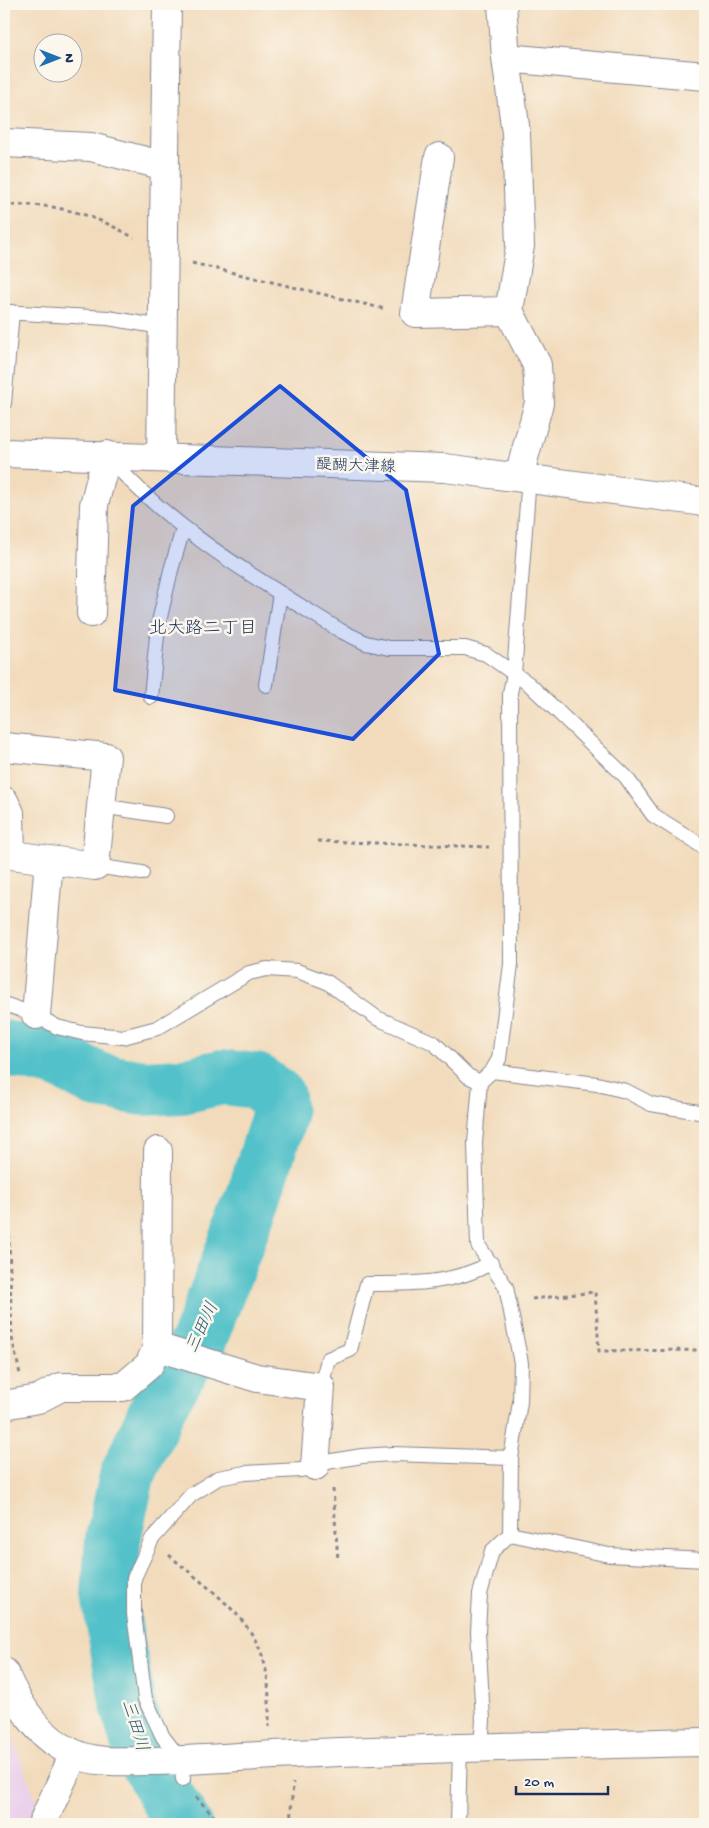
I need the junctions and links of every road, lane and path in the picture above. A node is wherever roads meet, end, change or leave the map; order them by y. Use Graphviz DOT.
graph roads {
  1 [pos="167,4"];
  2 [pos="502,4"];
  3 [pos="506,58"];
  4 [pos="705,76"];
  5 [pos="4,143"];
  6 [pos="439,157"];
  7 [pos="165,166"];
  8 [pos="4,206"];
  9 [pos="163,256"];
  10 [pos="509,311"];
  11 [pos="8,312"];
  12 [pos="415,313"];
  13 [pos="162,327"];
  14 [pos="4,404"];
  15 [pos="4,453"];
  16 [pos="107,456"];
  17 [pos="161,457"];
  18 [pos="524,476"];
  19 [pos="705,502"];
  20 [pos="183,529"];
  21 [pos="280,593"];
  22 [pos="91,613"];
  23 [pos="514,674"];
  24 [pos="266,685"];
  25 [pos="152,697"];
  26 [pos="4,747"];
  27 [pos="4,801"];
  28 [pos="101,806"];
  29 [pos="166,816"];
  30 [pos="318,841"];
  31 [pos="509,847"];
  32 [pos="705,848"];
  33 [pos="49,860"];
  34 [pos="95,866"];
  35 [pos="142,873"];
  36 [pos="4,1004"];
  37 [pos="36,1015"];
  38 [pos="492,1071"];
  39 [pos="480,1082"];
  40 [pos="705,1113"];
  41 [pos="158,1151"];
  42 [pos="8,1210"];
  43 [pos="491,1263"];
  44 [pos="509,1302"];
  45 [pos="165,1350"];
  46 [pos="705,1350"];
  47 [pos="320,1387"];
  48 [pos="12,1403"];
  49 [pos="511,1458"];
  50 [pos="323,1463"];
  51 [pos="510,1534"];
  52 [pos="152,1539"];
  53 [pos="705,1560"];
  54 [pos="338,1561"];
  55 [pos="4,1672"];
  56 [pos="705,1742"];
  57 [pos="471,1747"];
  58 [pos="74,1754"];
  59 [pos="296,1754"];
  60 [pos="269,1755"];
  61 [pos="179,1767"];
  62 [pos="197,1798"];
  63 [pos="42,1824"];
  64 [pos="221,1824"];
  65 [pos="290,1824"];
  66 [pos="458,1824"];
  1 -- 7 [label="street"];
  2 -- 3 [label="street"];
  3 -- 4 [label="street"];
  3 -- 10 [label="street"];
  5 -- 7 [label="street"];
  6 -- 12 [label="street"];
  7 -- 9 [label="street"];
  8 -- 9 [label="path"];
  9 -- 12 [label="path"];
  9 -- 13 [label="street"];
  10 -- 12 [label="street"];
  10 -- 18 [label="street"];
  11 -- 13 [label="lane"];
  11 -- 14 [label="lane"];
  13 -- 17 [label="street"];
  15 -- 16 [label="street, 醍醐大津線"];
  16 -- 17 [label="street, 醍醐大津線"];
  16 -- 20 [label="lane"];
  16 -- 22 [label="street"];
  17 -- 18 [label="street, 醍醐大津線"];
  18 -- 19 [label="street, 醍醐大津線"];
  18 -- 23 [label="lane"];
  20 -- 21 [label="lane"];
  20 -- 25 [label="lane"];
  21 -- 23 [label="lane"];
  21 -- 24 [label="lane"];
  23 -- 31 [label="lane"];
  23 -- 32 [label="lane"];
  26 -- 28 [label="street"];
  27 -- 33 [label="street"];
  28 -- 29 [label="lane"];
  28 -- 34 [label="street"];
  30 -- 31 [label="path"];
  31 -- 38 [label="lane"];
  33 -- 34 [label="street"];
  33 -- 37 [label="street"];
  34 -- 35 [label="lane"];
  36 -- 37 [label="lane"];
  37 -- 39 [label="lane"];
  38 -- 39 [label="lane"];
  38 -- 40 [label="lane"];
  39 -- 43 [label="lane"];
  41 -- 45 [label="street"];
  42 -- 48 [label="path"];
  43 -- 44 [label="lane"];
  43 -- 47 [label="lane"];
  44 -- 46 [label="path"];
  44 -- 49 [label="lane"];
  45 -- 47 [label="street"];
  45 -- 48 [label="street"];
  47 -- 50 [label="street"];
  49 -- 50 [label="lane"];
  49 -- 51 [label="lane"];
  50 -- 52 [label="lane"];
  50 -- 54 [label="path"];
  51 -- 53 [label="lane"];
  51 -- 57 [label="lane"];
  52 -- 60 [label="path"];
  52 -- 61 [label="lane"];
  55 -- 58 [label="street"];
  56 -- 57 [label="street"];
  57 -- 59 [label="street"];
  57 -- 66 [label="lane"];
  58 -- 61 [label="street"];
  58 -- 63 [label="street"];
  59 -- 60 [label="street"];
  59 -- 65 [label="path"];
  60 -- 61 [label="street"];
  62 -- 64 [label="path"];
}
